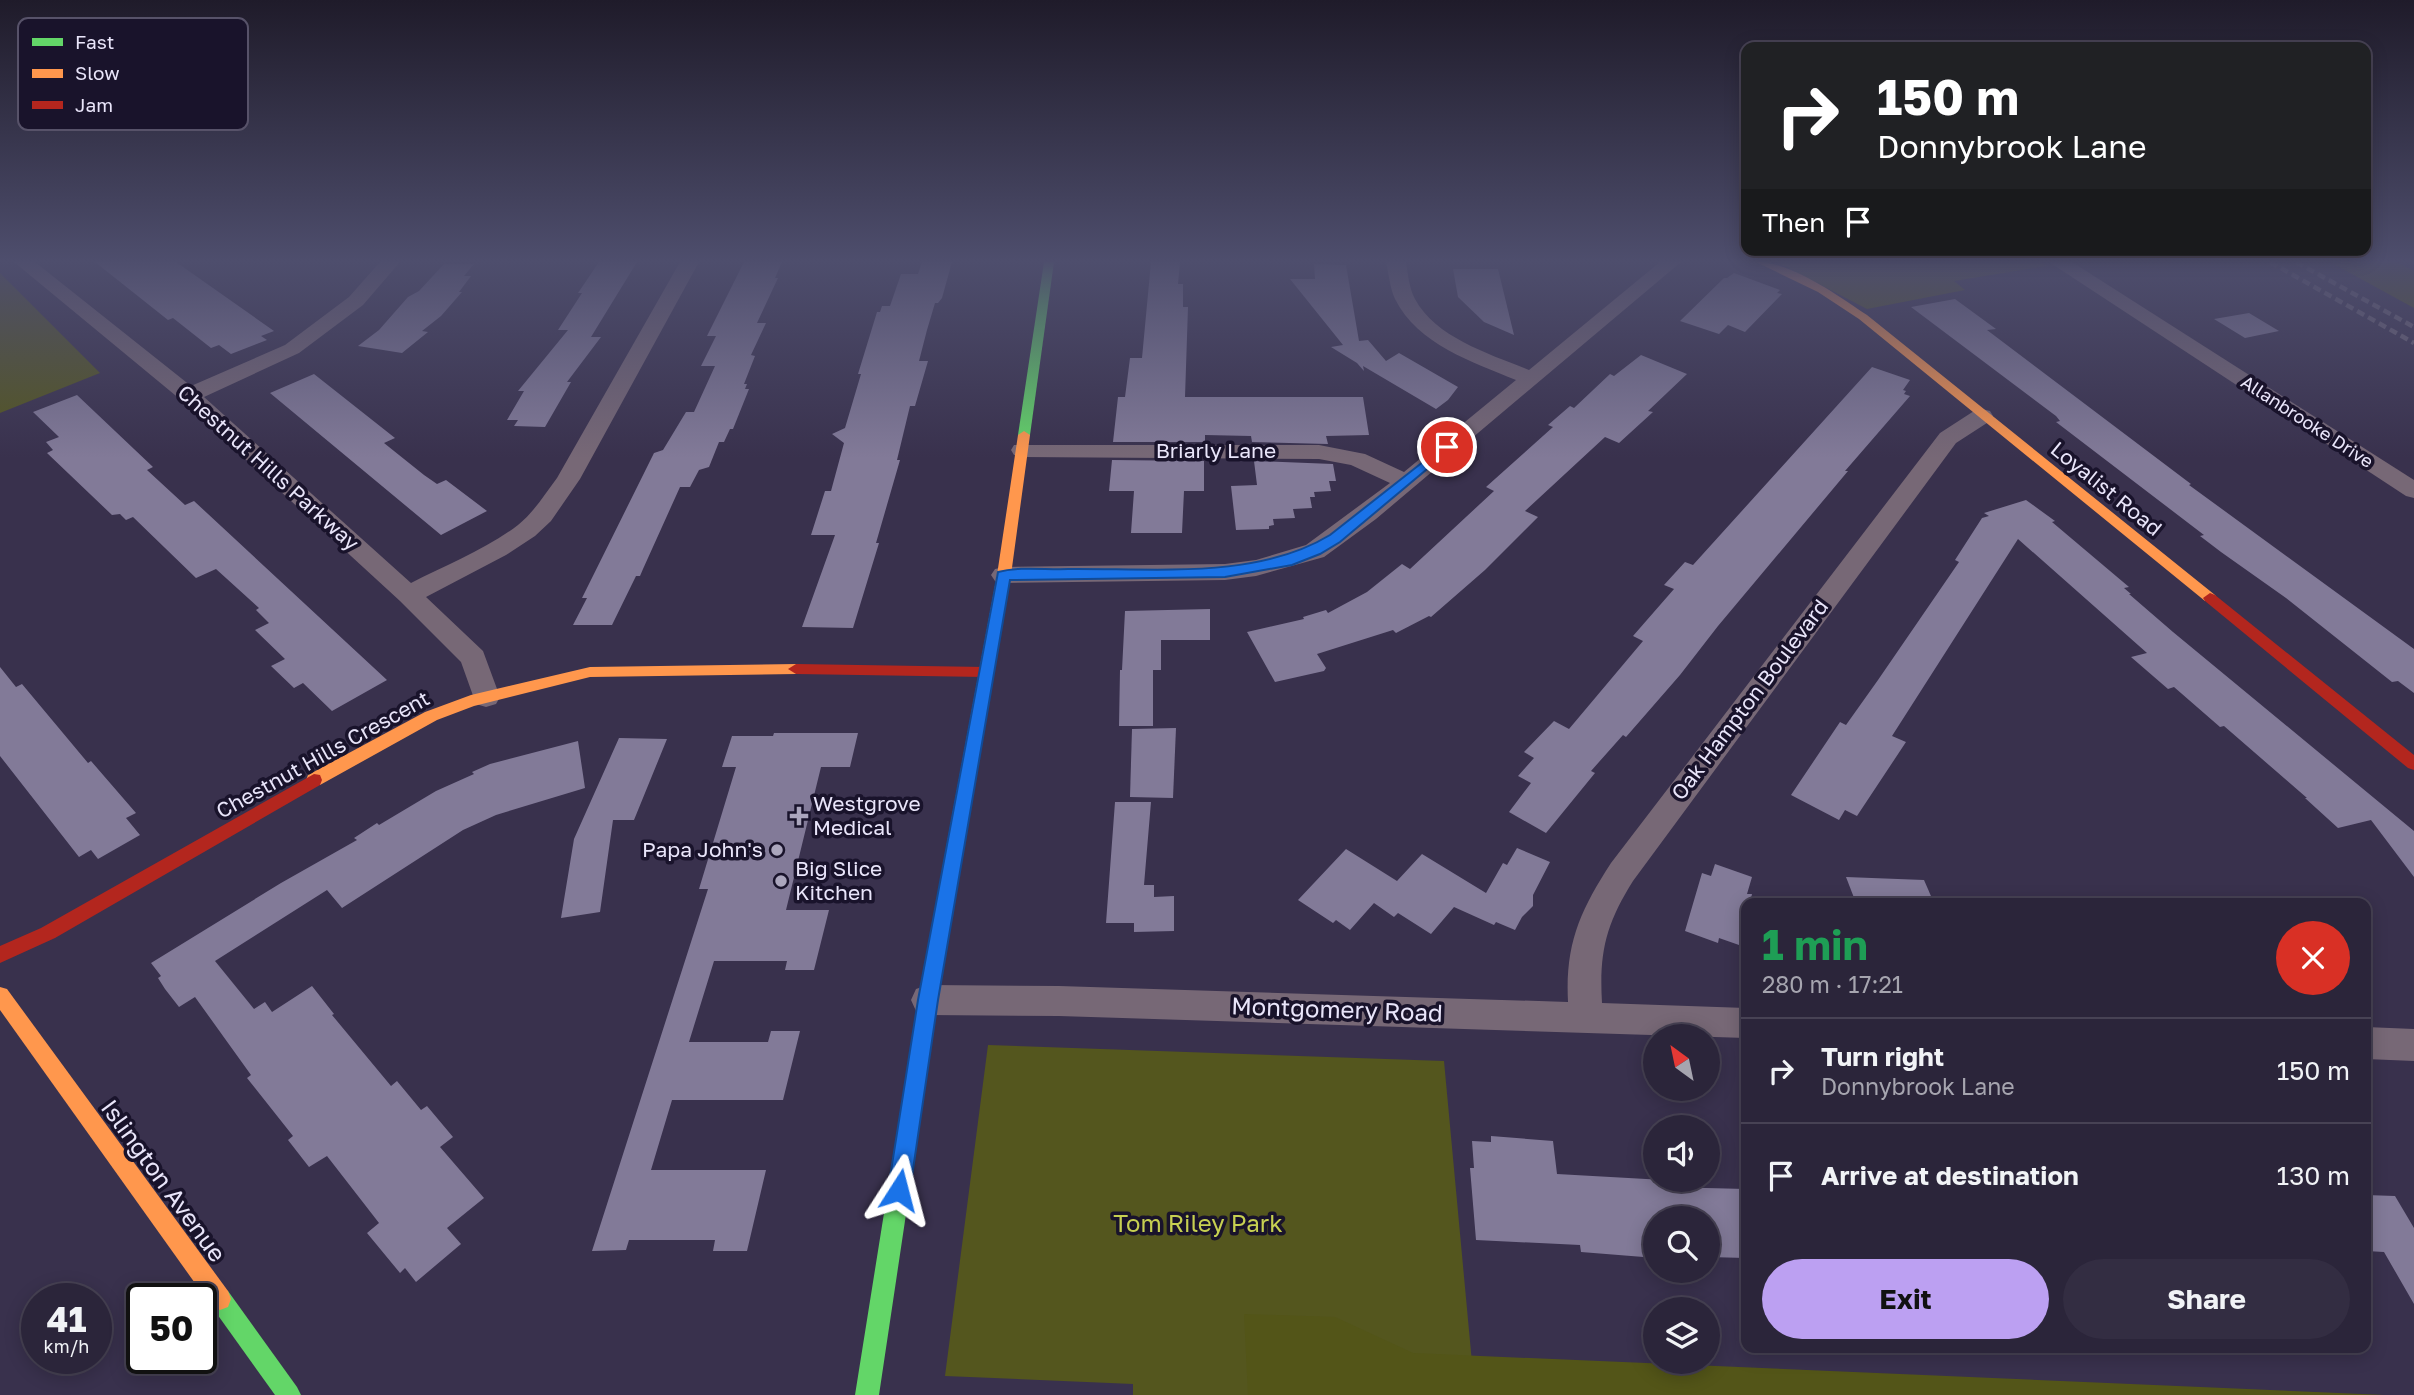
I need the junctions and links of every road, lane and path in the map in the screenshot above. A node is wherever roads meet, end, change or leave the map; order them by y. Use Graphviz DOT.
graph roads {
  1 [pos="104,327"];
  2 [pos="321,327"];
  3 [pos="653,327"];
  4 [pos="1040,327"];
  5 [pos="1429,327"];
  6 [pos="1592,327"];
  7 [pos="1873,327"];
  8 [pos="2159,327"];
  9 [pos="1530,378"];
  10 [pos="189,395"];
  11 [pos="1982,416"];
  12 [pos="1022,450"];
  13 [pos="1405,481"];
  14 [pos="2414,491"];
  15 [pos="1004,575"];
  16 [pos="409,596"];
  17 [pos="985,672"];
  18 [pos="486,696"];
  19 [pos="2414,764"];
  20 [pos="0,956"];
  21 [pos="0,995"];
  22 [pos="928,1000"];
  23 [pos="1586,1017"];
  24 [pos="1741,1023"];
  25 [pos="2371,1043"];
  26 [pos="2414,1045"];
  27 [pos="289,1395"];
  28 [pos="867,1395"];
  1 -- 10 [label="street, Chestnut Hills Parkway"];
  2 -- 10 [label="street"];
  3 -- 16 [label="street"];
  4 -- 12 [label="main road"];
  5 -- 9 [label="street"];
  6 -- 9 [label="street"];
  7 -- 11 [label="main road, Loyalist Road"];
  8 -- 14 [label="street, Allanbrooke Drive"];
  9 -- 13 [label="street"];
  10 -- 16 [label="street, Chestnut Hills Parkway"];
  11 -- 19 [label="main road, Loyalist Road"];
  11 -- 23 [label="street, Oak Hampton Boulevard"];
  12 -- 13 [label="street, Briarly Lane"];
  12 -- 15 [label="main road"];
  13 -- 15 [label="street"];
  15 -- 17 [label="main road"];
  16 -- 18 [label="street, Chestnut Hills Parkway"];
  17 -- 18 [label="main road, Chestnut Hills Crescent"];
  17 -- 22 [label="main road"];
  18 -- 20 [label="main road, Chestnut Hills Crescent"];
  21 -- 27 [label="main road, Islington Avenue"];
  22 -- 23 [label="street, Montgomery Road"];
  22 -- 28 [label="main road"];
  23 -- 24 [label="street, Montgomery Road"];
  25 -- 26 [label="street"];
}
